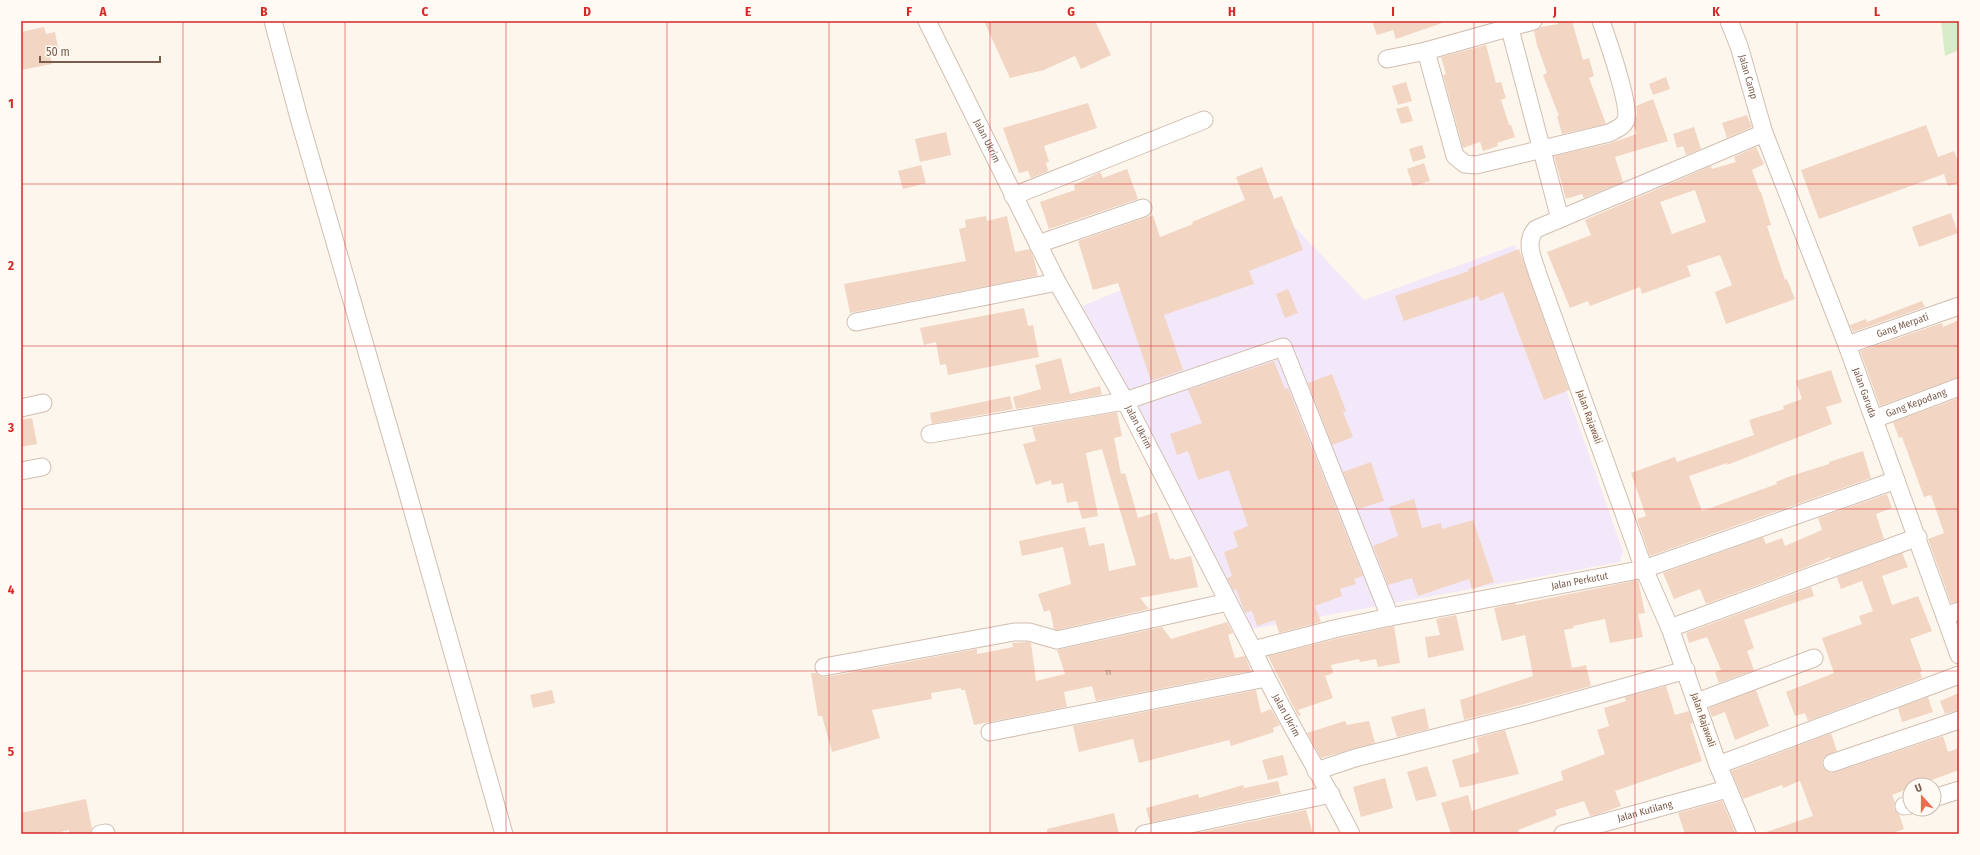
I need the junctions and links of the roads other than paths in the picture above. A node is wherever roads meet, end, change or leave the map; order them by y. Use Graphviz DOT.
graph roads {
  1 [pos="273,21"];
  2 [pos="928,21"];
  3 [pos="1533,21"];
  4 [pos="1601,21"];
  5 [pos="1729,21"];
  6 [pos="1737,21"];
  7 [pos="1510,29"];
  8 [pos="1739,46"];
  9 [pos="1426,51"];
  10 [pos="1387,59"];
  11 [pos="1204,120"];
  12 [pos="1764,134"];
  13 [pos="1540,151"];
  14 [pos="1013,196"];
  15 [pos="1143,208"];
  16 [pos="1560,220"];
  17 [pos="1038,244"];
  18 [pos="1057,282"];
  19 [pos="1959,306"];
  20 [pos="856,322"];
  21 [pos="1847,345"];
  22 [pos="1959,388"];
  23 [pos="1125,401"];
  24 [pos="43,402"];
  25 [pos="21,408"];
  26 [pos="1874,419"];
  27 [pos="930,434"];
  28 [pos="42,467"];
  29 [pos="21,471"];
  30 [pos="1896,480"];
  31 [pos="1918,537"];
  32 [pos="1644,569"];
  33 [pos="1228,602"];
  34 [pos="1952,613"];
  35 [pos="1390,618"];
  36 [pos="1670,628"];
  37 [pos="1253,650"];
  38 [pos="1959,655"];
  39 [pos="1814,658"];
  40 [pos="824,667"];
  41 [pos="1686,670"];
  42 [pos="1959,675"];
  43 [pos="1266,678"];
  44 [pos="1697,702"];
  45 [pos="1959,720"];
  46 [pos="990,732"];
  47 [pos="1832,763"];
  48 [pos="1718,765"];
  49 [pos="1316,771"];
  50 [pos="1727,789"];
  51 [pos="1959,790"];
  52 [pos="1330,794"];
  53 [pos="1942,795"];
  54 [pos="504,834"];
  55 [pos="1144,834"];
  56 [pos="1351,834"];
  57 [pos="1563,834"];
  58 [pos="1747,834"];
  1 -- 54 [label="street"];
  2 -- 14 [label="street, Jalan Ukrim"];
  3 -- 7 [label="street"];
  4 -- 13 [label="street"];
  5 -- 8 [label="street, Jalan Camp"];
  6 -- 8 [label="street"];
  7 -- 9 [label="street"];
  7 -- 13 [label="street"];
  8 -- 12 [label="street, Jalan Camp"];
  9 -- 10 [label="street"];
  9 -- 13 [label="street"];
  11 -- 14 [label="street"];
  12 -- 16 [label="street, Jalan Rajawali"];
  12 -- 21 [label="street, Jalan Garuda"];
  13 -- 16 [label="street"];
  14 -- 17 [label="street, Jalan Ukrim"];
  15 -- 17 [label="street"];
  16 -- 32 [label="street, Jalan Rajawali"];
  17 -- 18 [label="street, Jalan Ukrim"];
  18 -- 20 [label="street"];
  18 -- 23 [label="street, Jalan Ukrim"];
  19 -- 21 [label="street, Gang Merpati"];
  21 -- 26 [label="street, Jalan Garuda"];
  22 -- 26 [label="street, Gang Kepodang"];
  23 -- 27 [label="street"];
  23 -- 33 [label="street, Jalan Ukrim"];
  23 -- 35 [label="street"];
  24 -- 25 [label="street"];
  26 -- 30 [label="street, Jalan Garuda"];
  28 -- 29 [label="street"];
  30 -- 31 [label="street, Jalan Garuda"];
  30 -- 32 [label="street, Jalan Perkutut"];
  31 -- 34 [label="street, Jalan Garuda"];
  31 -- 36 [label="street"];
  32 -- 35 [label="street, Jalan Perkutut"];
  32 -- 36 [label="street, Jalan Rajawali"];
  33 -- 37 [label="street, Jalan Ukrim"];
  33 -- 40 [label="street"];
  34 -- 38 [label="street, Jalan Garuda"];
  35 -- 37 [label="street, Jalan Perkutut"];
  36 -- 41 [label="street, Jalan Rajawali"];
  37 -- 43 [label="street, Jalan Ukrim"];
  39 -- 44 [label="street"];
  41 -- 44 [label="street, Jalan Rajawali"];
  41 -- 49 [label="street"];
  42 -- 48 [label="street"];
  43 -- 46 [label="street"];
  43 -- 49 [label="street, Jalan Ukrim"];
  44 -- 48 [label="street, Jalan Rajawali"];
  45 -- 47 [label="street"];
  48 -- 50 [label="street, Jalan Rajawali"];
  49 -- 52 [label="street, Jalan Ukrim"];
  50 -- 57 [label="street, Jalan Kutilang"];
  50 -- 58 [label="street, Jalan Rajawali"];
  51 -- 53 [label="street"];
  52 -- 55 [label="street"];
  52 -- 56 [label="street, Jalan Ukrim"];
}
